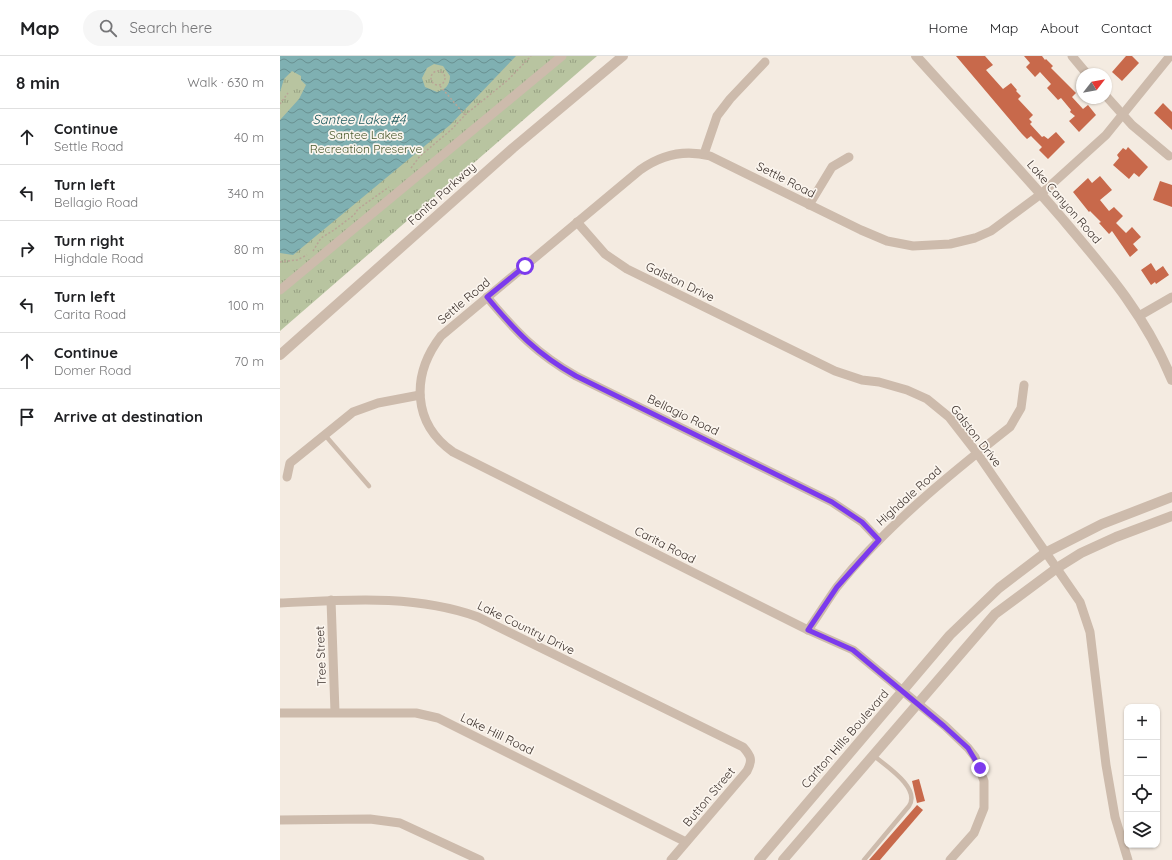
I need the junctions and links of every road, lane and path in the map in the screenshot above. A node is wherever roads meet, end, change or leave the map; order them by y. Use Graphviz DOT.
graph roads {
  1 [pos="530,56"];
  2 [pos="562,56"];
  3 [pos="623,56"];
  4 [pos="916,56"];
  5 [pos="1072,56"];
  6 [pos="1170,56"];
  7 [pos="765,62"];
  8 [pos="1083,68"];
  9 [pos="440,85"];
  10 [pos="288,93"];
  11 [pos="1112,102"];
  12 [pos="280,104"];
  13 [pos="465,115"];
  14 [pos="1124,115"];
  15 [pos="704,154"];
  16 [pos="849,156"];
  17 [pos="1169,156"];
  18 [pos="410,170"];
  19 [pos="392,186"];
  20 [pos="1041,194"];
  21 [pos="809,205"];
  22 [pos="577,222"];
  23 [pos="280,262"];
  24 [pos="280,290"];
  25 [pos="487,297"];
  26 [pos="1172,297"];
  27 [pos="1139,316"];
  28 [pos="280,355"];
  29 [pos="1172,380"];
  30 [pos="1024,385"];
  31 [pos="420,395"];
  32 [pos="324,434"];
  33 [pos="977,453"];
  34 [pos="287,477"];
  35 [pos="369,486"];
  36 [pos="1172,497"];
  37 [pos="1172,516"];
  38 [pos="879,540"];
  39 [pos="1045,553"];
  40 [pos="1057,568"];
  41 [pos="331,600"];
  42 [pos="280,603"];
  43 [pos="808,630"];
  44 [pos="903,692"];
  45 [pos="917,704"];
  46 [pos="335,712"];
  47 [pos="280,713"];
  48 [pos="743,747"];
  49 [pos="873,755"];
  50 [pos="280,820"];
  51 [pos="686,842"];
  52 [pos="468,858"];
  53 [pos="954,859"];
  54 [pos="480,860"];
  55 [pos="671,860"];
  56 [pos="759,860"];
  57 [pos="782,860"];
  58 [pos="864,860"];
  59 [pos="1128,860"];
  1 -- 13 [label="path"];
  2 -- 24 [label="street"];
  3 -- 28 [label="street, Fanita Parkway"];
  4 -- 20 [label="street, Lake Canyon Road"];
  5 -- 8 [label="street"];
  6 -- 14 [label="street, Settle Road"];
  7 -- 15 [label="street"];
  9 -- 9 [label="path"];
  9 -- 13 [label="path"];
  10 -- 12 [label="path"];
  11 -- 14 [label="street"];
  13 -- 18 [label="path"];
  14 -- 17 [label="street"];
  14 -- 20 [label="street, Settle Road"];
  15 -- 21 [label="street, Settle Road"];
  15 -- 22 [label="street, Settle Road"];
  16 -- 21 [label="street"];
  19 -- 23 [label="path"];
  20 -- 21 [label="street, Settle Road"];
  20 -- 27 [label="street, Lake Canyon Road"];
  22 -- 25 [label="street, Settle Road"];
  22 -- 33 [label="street, Galston Drive"];
  25 -- 31 [label="street, Settle Road"];
  25 -- 38 [label="street, Bellagio Road"];
  26 -- 27 [label="street"];
  27 -- 29 [label="street, Lake Canyon Road"];
  30 -- 33 [label="street, Highdale Road"];
  31 -- 32 [label="street"];
  31 -- 43 [label="street, Carita Road"];
  32 -- 34 [label="street"];
  32 -- 35 [label="lane"];
  33 -- 38 [label="street, Highdale Road"];
  33 -- 39 [label="street, Galston Drive"];
  36 -- 39 [label="street, Carlton Hills Boulevard"];
  37 -- 40 [label="street"];
  38 -- 43 [label="street, Highdale Road"];
  39 -- 40 [label="street, Galston Drive"];
  39 -- 44 [label="street, Carlton Hills Boulevard"];
  40 -- 45 [label="street"];
  40 -- 59 [label="street, Galston Drive"];
  41 -- 42 [label="street, Lake Country Drive"];
  41 -- 46 [label="street, Tree Street"];
  41 -- 48 [label="street, Lake Country Drive"];
  43 -- 44 [label="street, Carita Road"];
  44 -- 45 [label="street, Carita Road"];
  44 -- 56 [label="street, Carlton Hills Boulevard"];
  45 -- 49 [label="street"];
  45 -- 53 [label="street, Carita Road"];
  46 -- 47 [label="street, Lake Hill Road"];
  46 -- 51 [label="street, Lake Hill Road"];
  48 -- 51 [label="street, Button Street"];
  49 -- 57 [label="street"];
  49 -- 58 [label="lane"];
  50 -- 52 [label="street"];
  51 -- 55 [label="street, Button Street"];
  52 -- 54 [label="street"];
}
